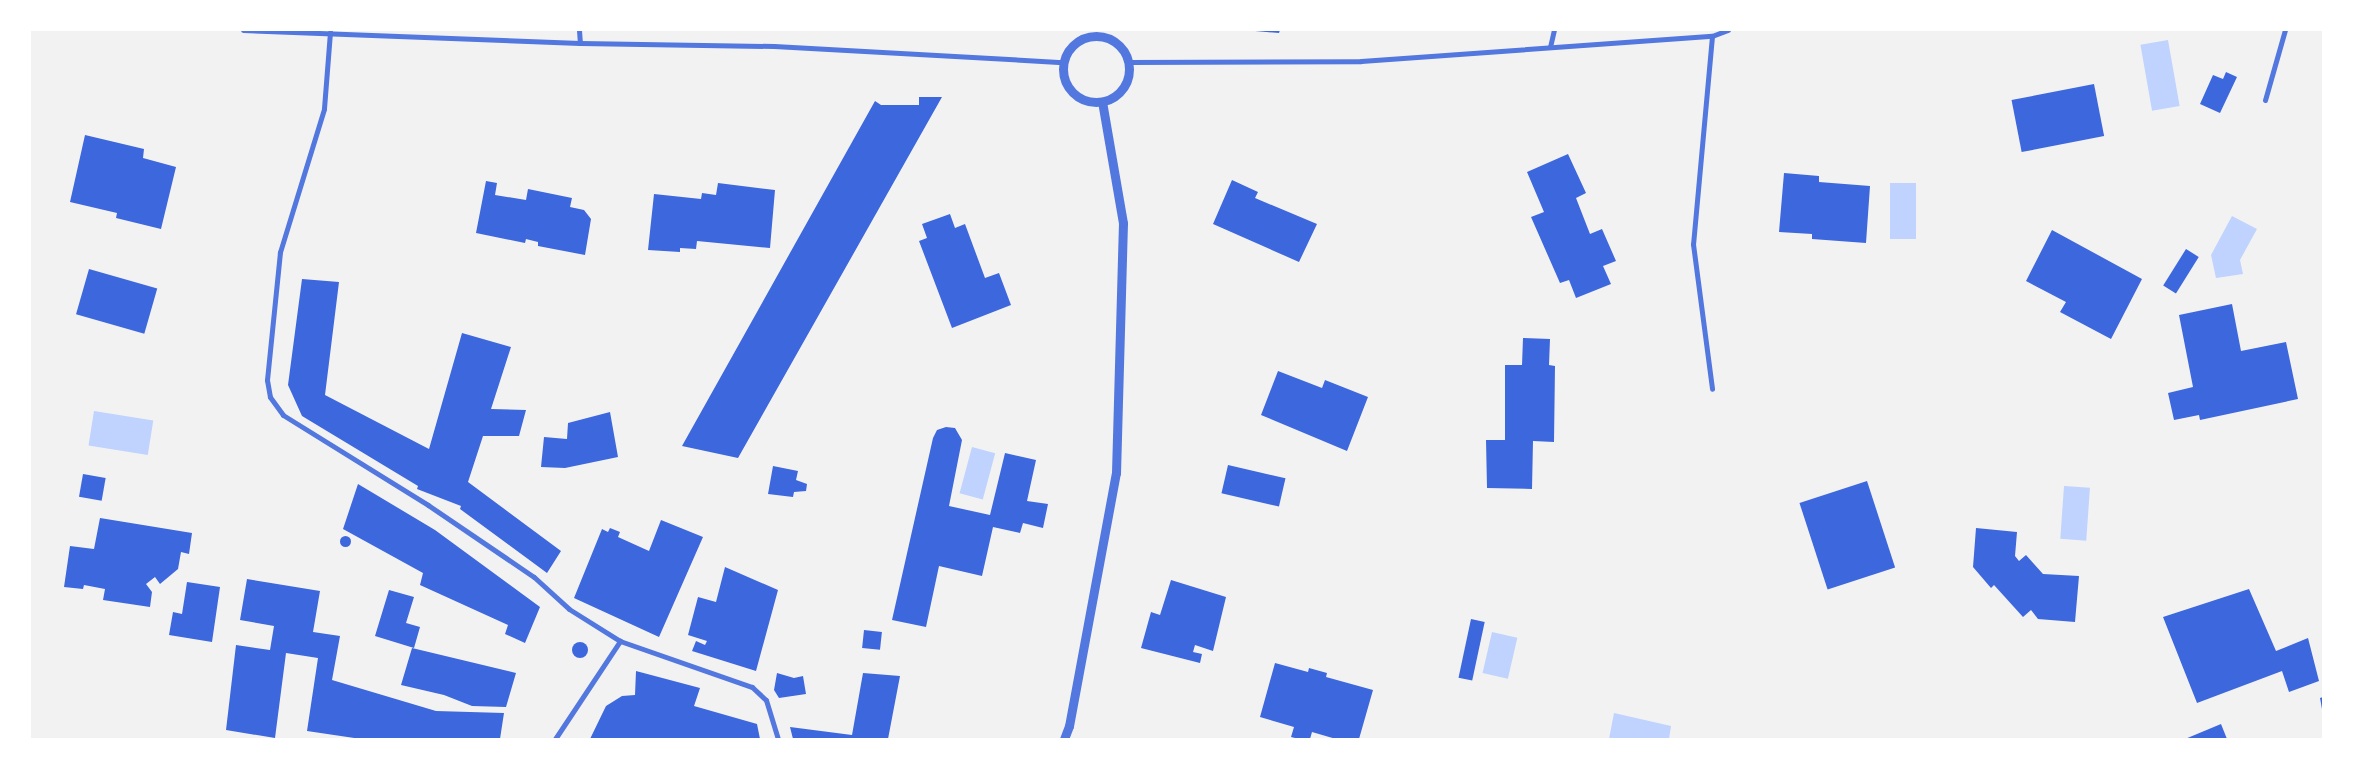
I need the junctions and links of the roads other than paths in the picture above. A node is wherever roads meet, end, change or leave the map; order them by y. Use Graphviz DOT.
graph roads {
  1 [pos="243,30"];
  2 [pos="579,30"];
  3 [pos="1554,30"];
  4 [pos="1728,30"];
  5 [pos="2285,30"];
  6 [pos="330,32"];
  7 [pos="1094,33"];
  8 [pos="1712,36"];
  9 [pos="580,42"];
  10 [pos="1550,47"];
  11 [pos="1063,62"];
  12 [pos="1129,62"];
  13 [pos="2265,100"];
  14 [pos="1102,102"];
  15 [pos="1712,389"];
  16 [pos="620,641"];
  17 [pos="555,739"];
  18 [pos="778,739"];
  19 [pos="1064,739"];
  1 -- 6 [label="street"];
  2 -- 9 [label="street"];
  3 -- 10 [label="street"];
  4 -- 8 [label="street"];
  5 -- 13 [label="street"];
  6 -- 9 [label="street"];
  6 -- 16 [label="street"];
  7 -- 11 [label="street"];
  7 -- 12 [label="street"];
  8 -- 10 [label="street"];
  8 -- 15 [label="street"];
  9 -- 11 [label="street"];
  10 -- 12 [label="street"];
  11 -- 14 [label="street"];
  12 -- 14 [label="street"];
  14 -- 19 [label="street"];
  16 -- 17 [label="street"];
  16 -- 18 [label="street"];
}
